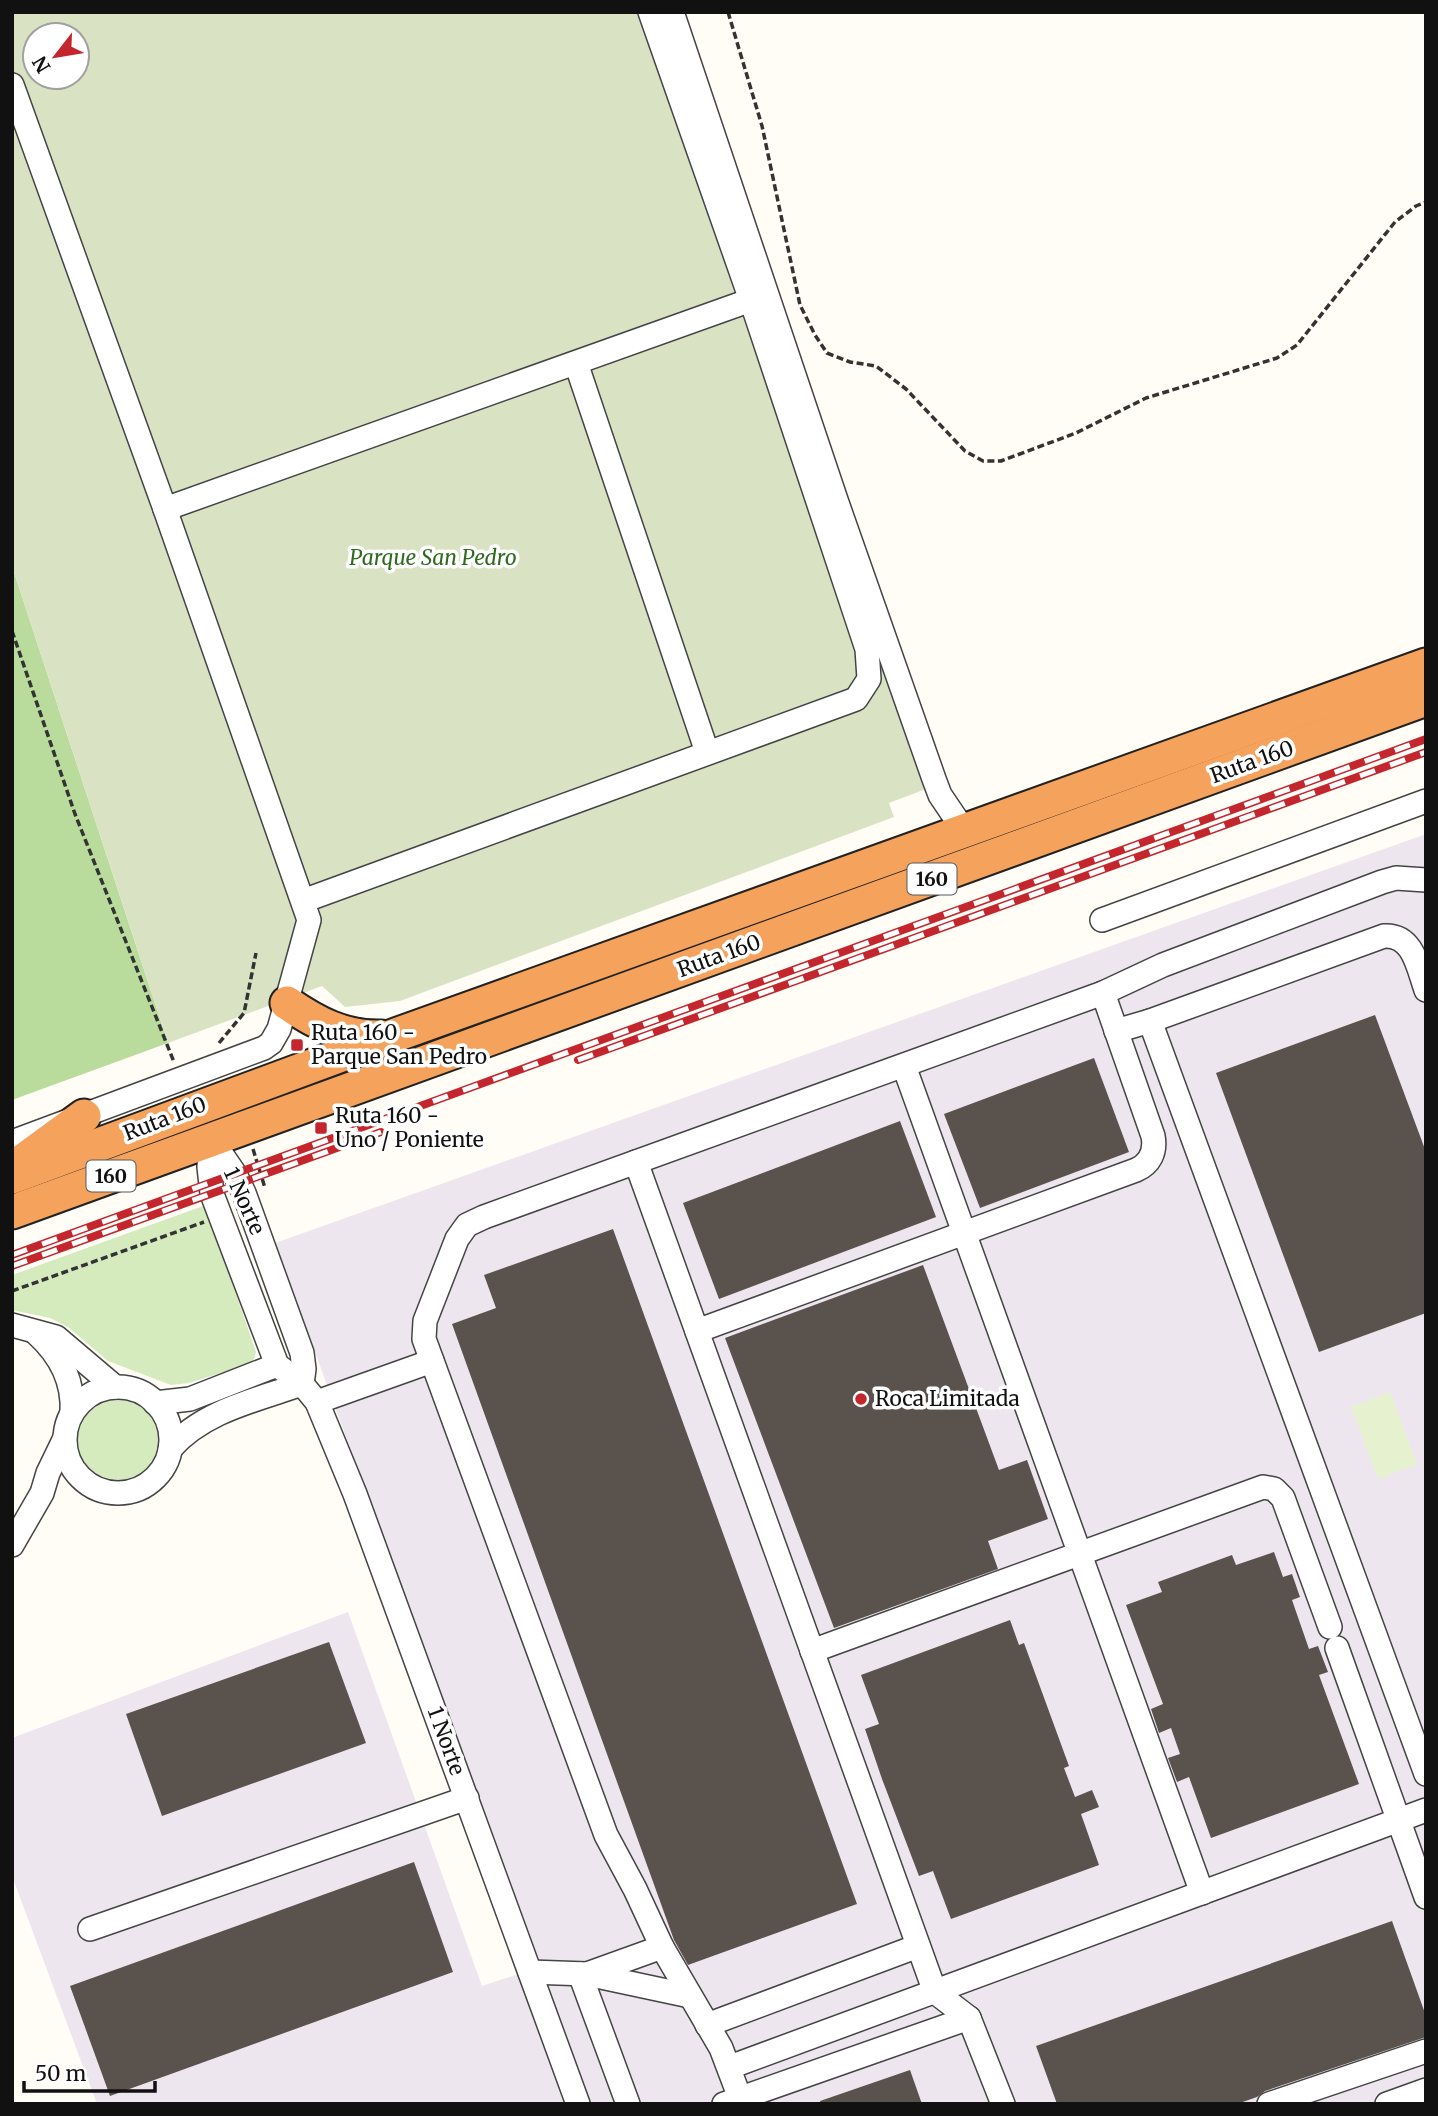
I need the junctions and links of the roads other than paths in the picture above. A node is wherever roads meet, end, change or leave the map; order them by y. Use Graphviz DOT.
graph roads {
  1 [pos="650,12"];
  2 [pos="672,12"];
  3 [pos="12,85"];
  4 [pos="751,300"];
  5 [pos="576,363"];
  6 [pos="165,509"];
  7 [pos="1426,655"];
  8 [pos="1426,665"];
  9 [pos="1382,681"];
  10 [pos="1426,699"];
  11 [pos="708,752"];
  12 [pos="1426,802"];
  13 [pos="965,832"];
  14 [pos="1426,880"];
  15 [pos="303,901"];
  16 [pos="1102,920"];
  17 [pos="1426,990"];
  18 [pos="1103,993"];
  19 [pos="287,1003"];
  20 [pos="1150,1021"];
  21 [pos="1116,1031"];
  22 [pos="390,1037"];
  23 [pos="904,1066"];
  24 [pos="198,1107"];
  25 [pos="84,1115"];
  26 [pos="211,1141"];
  27 [pos="12,1142"];
  28 [pos="636,1162"];
  29 [pos="12,1168"];
  30 [pos="12,1177"];
  31 [pos="12,1212"];
  32 [pos="965,1234"];
  33 [pos="22,1327"];
  34 [pos="697,1331"];
  35 [pos="432,1361"];
  36 [pos="277,1366"];
  37 [pos="115,1387"];
  38 [pos="309,1393"];
  39 [pos="155,1403"];
  40 [pos="72,1413"];
  41 [pos="64,1440"];
  42 [pos="170,1449"];
  43 [pos="79,1477"];
  44 [pos="42,1493"];
  45 [pos="12,1545"];
  46 [pos="1079,1553"];
  47 [pos="812,1651"];
  48 [pos="1426,1774"];
  49 [pos="467,1798"];
  50 [pos="1426,1811"];
  51 [pos="1398,1821"];
  52 [pos="1202,1893"];
  53 [pos="1426,1897"];
  54 [pos="90,1929"];
  55 [pos="918,1946"];
  56 [pos="662,1947"];
  57 [pos="530,1972"];
  58 [pos="583,1974"];
  59 [pos="935,1992"];
  60 [pos="691,1996"];
  61 [pos="969,2018"];
  62 [pos="707,2025"];
  63 [pos="1426,2052"];
  64 [pos="730,2067"];
  65 [pos="1426,2090"];
  66 [pos="732,2101"];
  67 [pos="578,2104"];
  68 [pos="628,2104"];
  69 [pos="1003,2104"];
  70 [pos="1269,2104"];
  71 [pos="1387,2104"];
  1 -- 4 [label="street"];
  2 -- 13 [label="street"];
  3 -- 6 [label="street"];
  4 -- 5 [label="street"];
  4 -- 11 [label="street"];
  5 -- 6 [label="street"];
  5 -- 11 [label="street"];
  6 -- 15 [label="street"];
  7 -- 9 [label="highway"];
  8 -- 9 [label="highway, Ruta 160 / 160"];
  9 -- 13 [label="highway, Ruta 160 / 160"];
  10 -- 26 [label="highway, Ruta 160 / 160"];
  11 -- 15 [label="street"];
  12 -- 16 [label="street"];
  13 -- 22 [label="highway, Ruta 160 / 160"];
  14 -- 18 [label="street"];
  15 -- 19 [label="street"];
  17 -- 20 [label="street"];
  18 -- 21 [label="street"];
  18 -- 23 [label="street"];
  19 -- 22 [label="highway"];
  19 -- 25 [label="street"];
  20 -- 21 [label="street"];
  20 -- 48 [label="street"];
  21 -- 32 [label="street"];
  22 -- 24 [label="highway, Ruta 160 / 160"];
  23 -- 28 [label="street"];
  23 -- 32 [label="street"];
  24 -- 26 [label="street, 1 Norte"];
  24 -- 30 [label="highway, Ruta 160 / 160"];
  25 -- 27 [label="street"];
  25 -- 29 [label="highway"];
  26 -- 31 [label="highway, Ruta 160 / 160"];
  26 -- 36 [label="street, 1 Norte"];
  26 -- 38 [label="street, 1 Norte"];
  28 -- 34 [label="street"];
  28 -- 35 [label="street"];
  32 -- 34 [label="street"];
  32 -- 46 [label="street"];
  33 -- 37 [label="street"];
  33 -- 40 [label="street"];
  34 -- 47 [label="street"];
  35 -- 38 [label="street"];
  35 -- 56 [label="street"];
  36 -- 38 [label="street"];
  36 -- 39 [label="street"];
  37 -- 39 [label="street"];
  37 -- 40 [label="street"];
  38 -- 42 [label="street"];
  38 -- 49 [label="street, 1 Norte"];
  39 -- 42 [label="street"];
  40 -- 41 [label="street"];
  41 -- 43 [label="street"];
  41 -- 44 [label="street"];
  42 -- 43 [label="street"];
  43 -- 44 [label="street"];
  44 -- 45 [label="street"];
  46 -- 47 [label="street"];
  46 -- 51 [label="street"];
  46 -- 52 [label="street"];
  47 -- 55 [label="street"];
  49 -- 54 [label="street"];
  49 -- 57 [label="street, 1 Norte"];
  50 -- 51 [label="street"];
  51 -- 52 [label="street"];
  51 -- 53 [label="street"];
  52 -- 59 [label="street"];
  55 -- 59 [label="street"];
  55 -- 62 [label="street"];
  56 -- 58 [label="street"];
  56 -- 60 [label="street"];
  57 -- 58 [label="street"];
  57 -- 67 [label="street, 1 Norte"];
  58 -- 60 [label="street"];
  58 -- 68 [label="street"];
  59 -- 61 [label="street"];
  59 -- 64 [label="street"];
  60 -- 62 [label="street"];
  61 -- 66 [label="street"];
  61 -- 69 [label="street"];
  62 -- 64 [label="street"];
  63 -- 70 [label="street"];
  64 -- 66 [label="street"];
  65 -- 71 [label="street"];
}
